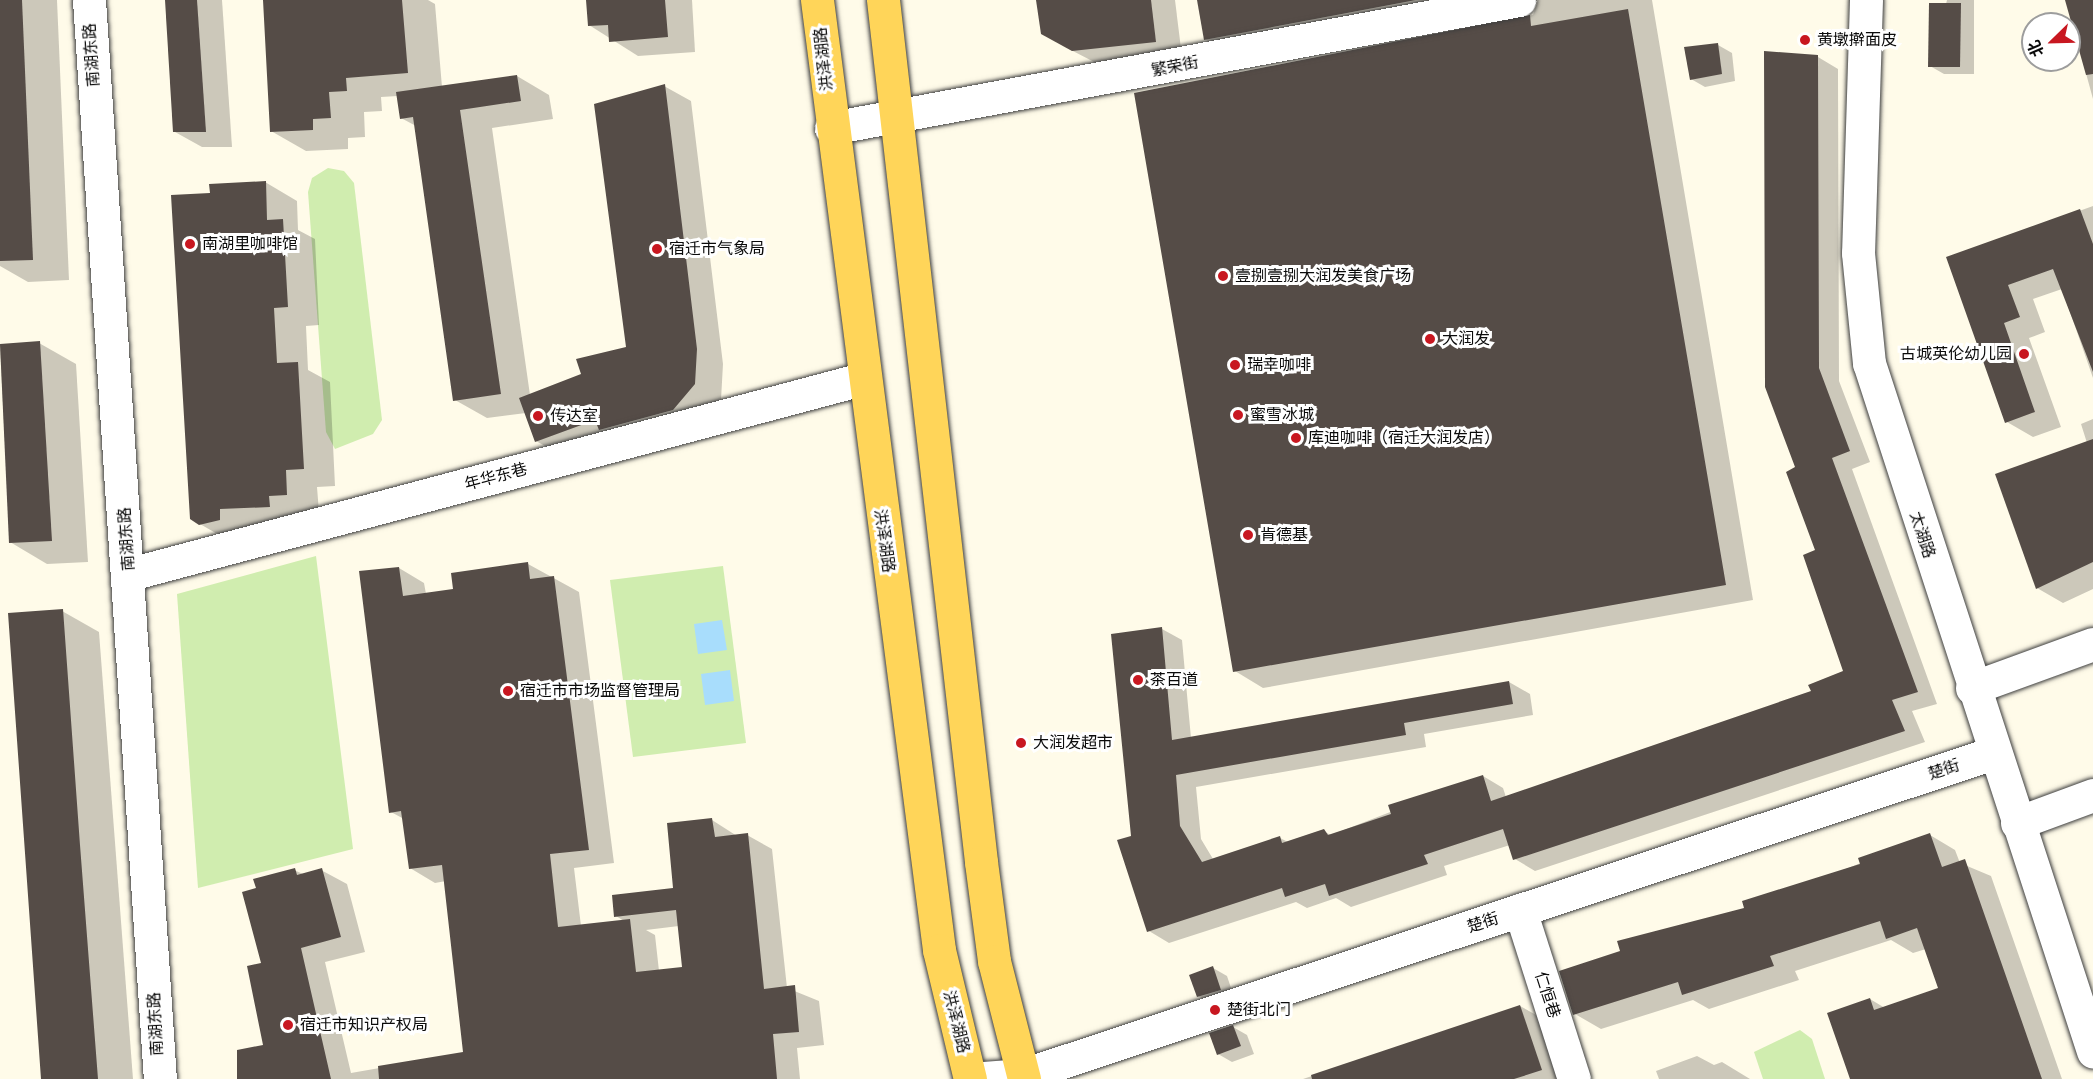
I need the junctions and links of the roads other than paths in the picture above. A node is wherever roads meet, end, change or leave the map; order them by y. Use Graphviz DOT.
graph roads {
  1 [pos="89,0"];
  2 [pos="818,0"];
  3 [pos="883,0"];
  4 [pos="1519,0"];
  5 [pos="1866,0"];
  6 [pos="898,119"];
  7 [pos="831,128"];
  8 [pos="862,379"];
  9 [pos="130,574"];
  10 [pos="2093,644"];
  11 [pos="1972,688"];
  12 [pos="1993,753"];
  13 [pos="2093,795"];
  14 [pos="2018,823"];
  15 [pos="1520,910"];
  16 [pos="2093,1051"];
  17 [pos="1024,1077"];
  18 [pos="160,1079"];
  19 [pos="970,1079"];
  20 [pos="1574,1079"];
  1 -- 9 [label="street, 南湖东路"];
  2 -- 7 [label="main road, 洪泽湖路"];
  3 -- 6 [label="main road"];
  4 -- 6 [label="street, 繁荣街"];
  5 -- 11 [label="street, 太湖路"];
  6 -- 7 [label="street, 繁荣街"];
  6 -- 17 [label="main road"];
  7 -- 8 [label="main road, 洪泽湖路"];
  8 -- 9 [label="street, 年华东巷"];
  8 -- 19 [label="main road, 洪泽湖路"];
  9 -- 18 [label="street, 南湖东路"];
  10 -- 11 [label="street"];
  11 -- 12 [label="street, 太湖路"];
  12 -- 14 [label="street, 太湖路"];
  12 -- 15 [label="street, 楚街"];
  13 -- 14 [label="street"];
  14 -- 16 [label="street, 太湖路"];
  15 -- 17 [label="street, 楚街"];
  15 -- 20 [label="street, 仁恒巷"];
  17 -- 19 [label="street, 楚街"];
}
